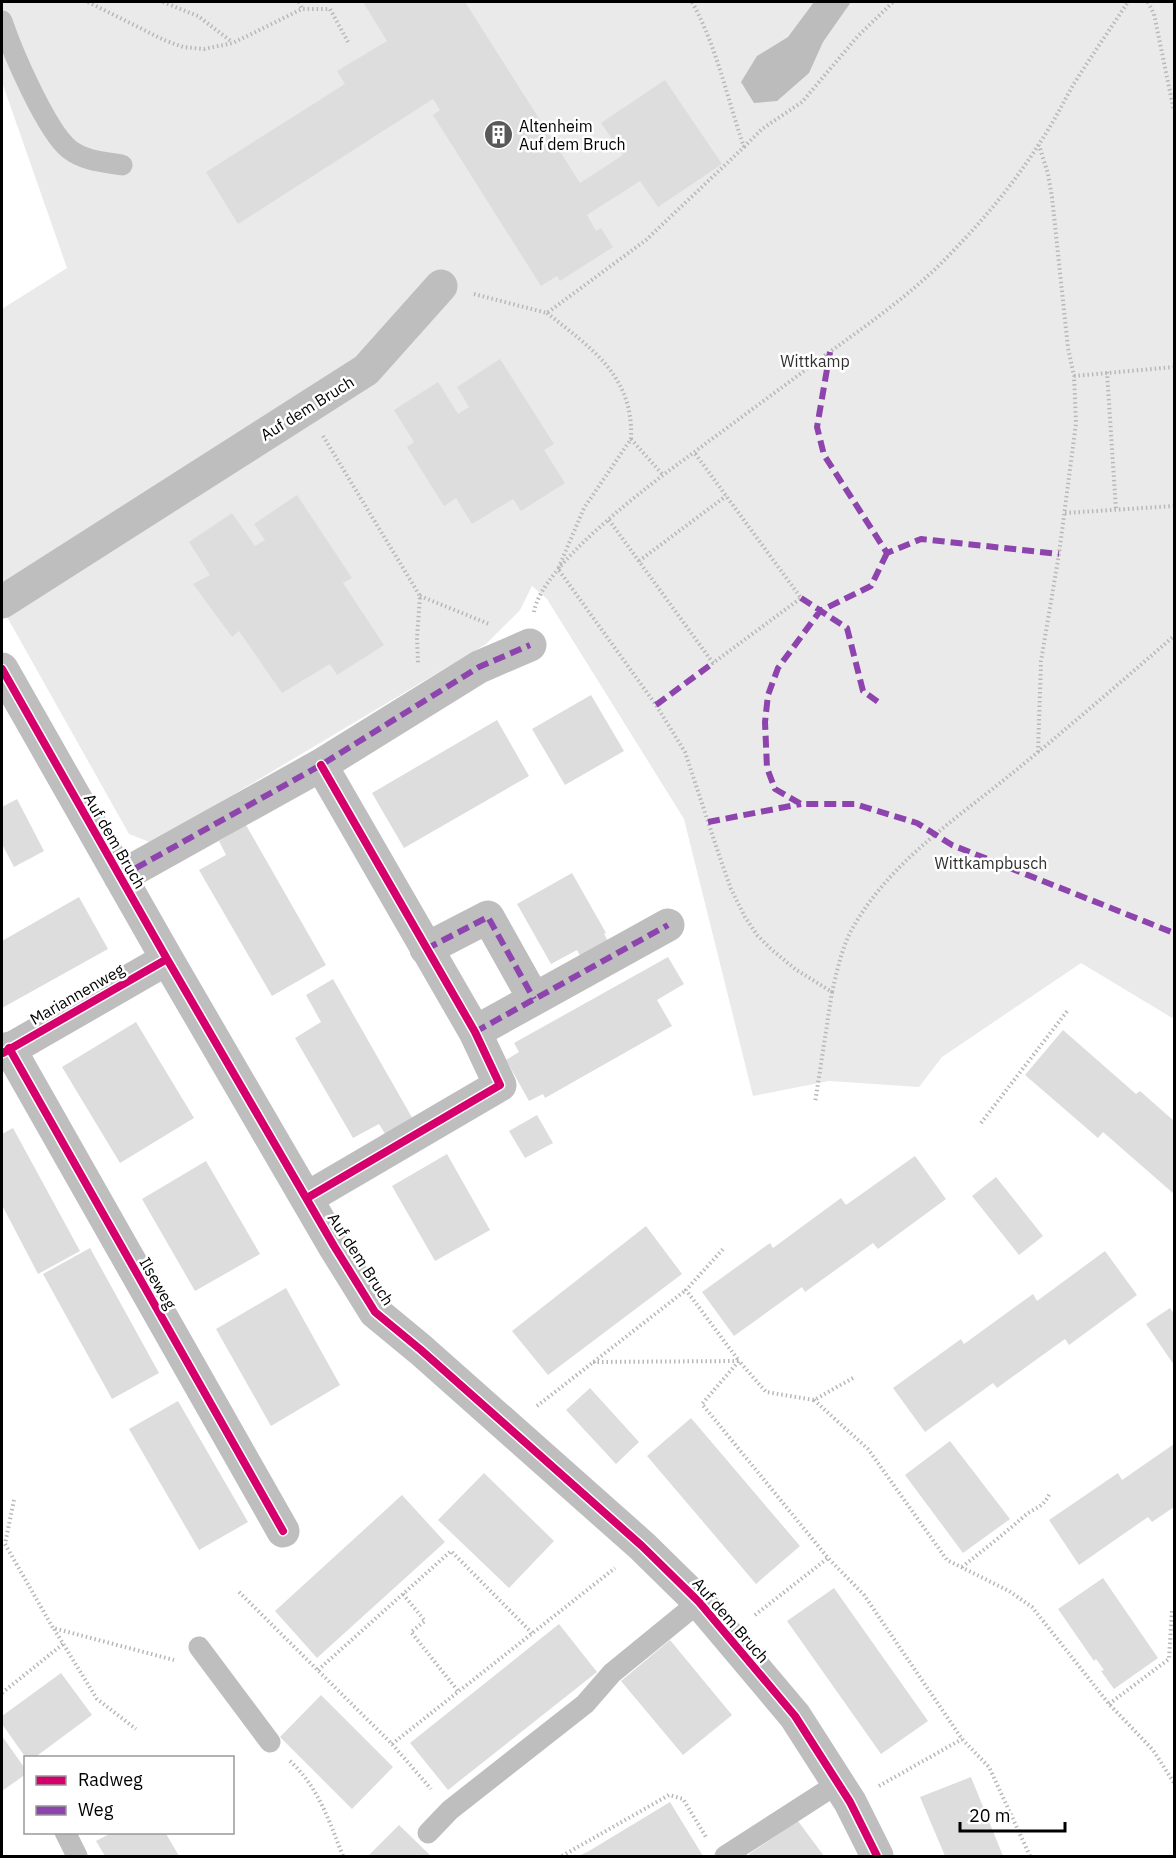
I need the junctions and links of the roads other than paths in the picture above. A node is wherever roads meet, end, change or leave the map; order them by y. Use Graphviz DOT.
graph roads {
  1 [pos="2,21"];
  2 [pos="122,165"];
  3 [pos="441,286"];
  4 [pos="2,602"];
  5 [pos="530,645"];
  6 [pos="2,669"];
  7 [pos="321,765"];
  8 [pos="120,877"];
  9 [pos="668,925"];
  10 [pos="426,949"];
  11 [pos="167,959"];
  12 [pos="534,999"];
  13 [pos="475,1032"];
  14 [pos="5,1051"];
  15 [pos="307,1198"];
  16 [pos="283,1531"];
  17 [pos="699,1602"];
  18 [pos="199,1647"];
  19 [pos="270,1742"];
  20 [pos="844,1793"];
  21 [pos="428,1833"];
  22 [pos="66,1834"];
  23 [pos="77,1857"];
  24 [pos="725,1857"];
  25 [pos="877,1857"];
  1 -- 2 [label="lane"];
  3 -- 4 [label="street, Auf dem Bruch"];
  5 -- 7 [label="street"];
  6 -- 8 [label="street, Auf dem Bruch"];
  7 -- 8 [label="street"];
  7 -- 10 [label="street"];
  8 -- 11 [label="street, Auf dem Bruch"];
  9 -- 12 [label="street"];
  10 -- 12 [label="street"];
  10 -- 13 [label="street"];
  11 -- 14 [label="street, Mariannenweg"];
  11 -- 15 [label="street, Auf dem Bruch"];
  12 -- 13 [label="street"];
  13 -- 15 [label="street"];
  14 -- 16 [label="street, Ilseweg"];
  15 -- 17 [label="street, Auf dem Bruch"];
  17 -- 20 [label="street, Auf dem Bruch"];
  17 -- 21 [label="lane"];
  18 -- 19 [label="lane"];
  20 -- 24 [label="lane"];
  20 -- 25 [label="street, Auf dem Bruch"];
  22 -- 23 [label="lane"];
}
